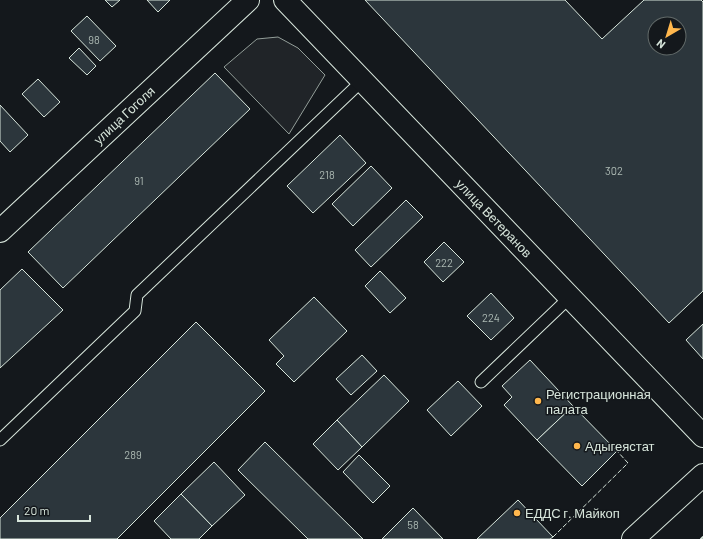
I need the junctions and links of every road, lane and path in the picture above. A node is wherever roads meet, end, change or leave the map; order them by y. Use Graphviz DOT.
graph roads {
  1 [pos="248,0"];
  2 [pos="285,0"];
  3 [pos="363,80"];
  4 [pos="0,231"];
  5 [pos="570,297"];
  6 [pos="481,382"];
  7 [pos="703,436"];
  8 [pos="0,440"];
  9 [pos="703,475"];
  10 [pos="633,539"];
  1 -- 4 [label="street, улица Гоголя"];
  2 -- 3 [label="street, улица Ветеранов"];
  3 -- 5 [label="street, улица Ветеранов"];
  3 -- 8 [label="lane"];
  5 -- 6 [label="lane"];
  5 -- 7 [label="street, улица Ветеранов"];
  9 -- 10 [label="street"];
}
